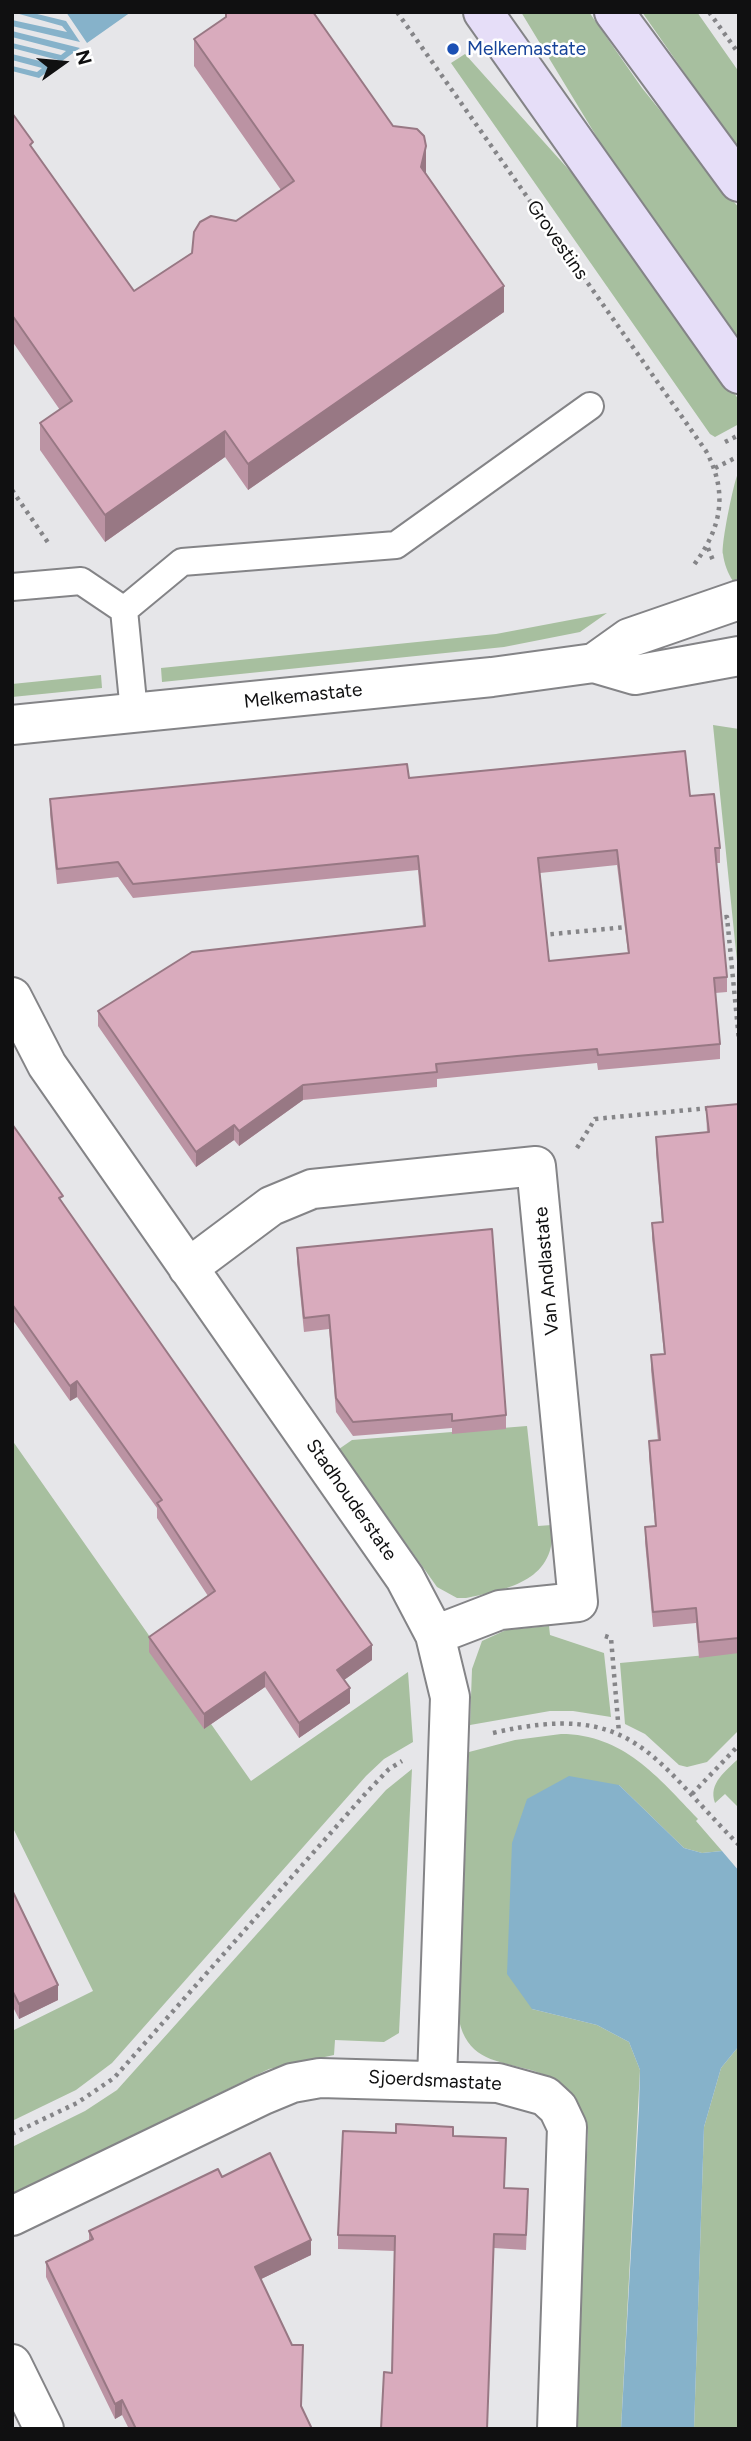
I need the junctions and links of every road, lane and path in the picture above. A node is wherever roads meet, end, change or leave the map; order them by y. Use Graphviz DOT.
graph roads {
  1 [pos="397,12"];
  2 [pos="483,12"];
  3 [pos="614,12"];
  4 [pos="709,12"];
  5 [pos="739,54"];
  6 [pos="739,182"];
  7 [pos="739,374"];
  8 [pos="590,406"];
  9 [pos="739,435"];
  10 [pos="725,442"];
  11 [pos="739,456"];
  12 [pos="715,468"];
  13 [pos="12,490"];
  14 [pos="708,548"];
  15 [pos="76,582"];
  16 [pos="12,587"];
  17 [pos="739,600"];
  18 [pos="124,610"];
  19 [pos="739,656"];
  20 [pos="594,663"];
  21 [pos="134,712"];
  22 [pos="12,724"];
  23 [pos="713,918"];
  24 [pos="631,927"];
  25 [pos="535,936"];
  26 [pos="12,998"];
  27 [pos="739,1040"];
  28 [pos="713,1108"];
  29 [pos="536,1166"];
  30 [pos="188,1268"];
  31 [pos="565,1603"];
  32 [pos="435,1634"];
  33 [pos="619,1733"];
  34 [pos="449,1742"];
  35 [pos="739,1745"];
  36 [pos="692,1794"];
  37 [pos="739,1845"];
  38 [pos="437,2080"];
  39 [pos="12,2134"];
  40 [pos="12,2216"];
  41 [pos="12,2364"];
  42 [pos="44,2429"];
  43 [pos="557,2429"];
  1 -- 12 [label="path, Grovestins"];
  2 -- 7 [label="main road"];
  3 -- 6 [label="main road"];
  4 -- 5 [label="path"];
  8 -- 18 [label="lane"];
  9 -- 10 [label="path"];
  11 -- 12 [label="path"];
  12 -- 14 [label="path"];
  13 -- 15 [label="path"];
  15 -- 16 [label="lane"];
  15 -- 18 [label="lane"];
  17 -- 20 [label="street, Melkemastate"];
  18 -- 21 [label="lane"];
  19 -- 20 [label="street, Melkemastate"];
  20 -- 21 [label="street, Melkemastate"];
  21 -- 22 [label="street, Melkemastate"];
  23 -- 27 [label="path"];
  24 -- 25 [label="path"];
  26 -- 30 [label="street, Stadhouderstate"];
  28 -- 29 [label="path"];
  29 -- 30 [label="street"];
  29 -- 31 [label="street, Van Andlastate"];
  30 -- 32 [label="street, Stadhouderstate"];
  31 -- 32 [label="street"];
  31 -- 33 [label="path"];
  32 -- 34 [label="street, Stadhouderstate"];
  33 -- 34 [label="path"];
  33 -- 36 [label="path"];
  34 -- 38 [label="street, Stadhouderstate"];
  34 -- 39 [label="path"];
  35 -- 36 [label="path"];
  36 -- 37 [label="path"];
  38 -- 40 [label="street, Sjoerdsmastate"];
  38 -- 43 [label="street, Sjoerdsmastate"];
  41 -- 42 [label="street"];
}
